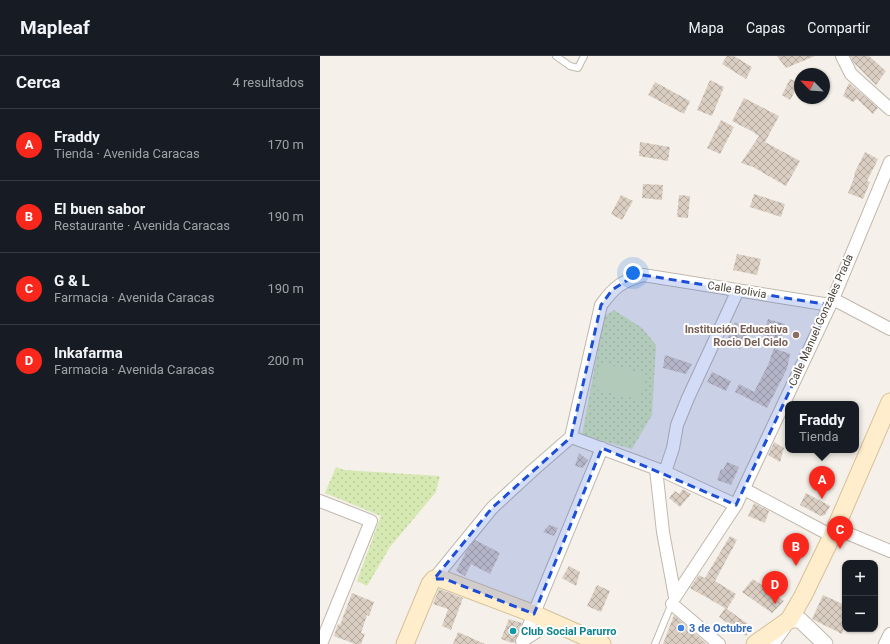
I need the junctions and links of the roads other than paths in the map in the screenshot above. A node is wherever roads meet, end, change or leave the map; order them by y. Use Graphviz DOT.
graph roads {
  1 [pos="556,56"];
  2 [pos="584,56"];
  3 [pos="842,56"];
  4 [pos="890,109"];
  5 [pos="890,162"];
  6 [pos="738,290"];
  7 [pos="831,302"];
  8 [pos="890,328"];
  9 [pos="890,402"];
  10 [pos="571,437"];
  11 [pos="602,448"];
  12 [pos="661,471"];
  13 [pos="744,489"];
  14 [pos="320,501"];
  15 [pos="736,505"];
  16 [pos="833,532"];
  17 [pos="890,551"];
  18 [pos="434,579"];
  19 [pos="673,601"];
  20 [pos="534,614"];
  21 [pos="789,620"];
  22 [pos="552,622"];
  23 [pos="890,634"];
  24 [pos="520,642"];
  25 [pos="321,644"];
  26 [pos="404,644"];
  27 [pos="602,644"];
  28 [pos="655,644"];
  29 [pos="719,644"];
  30 [pos="755,644"];
  31 [pos="773,644"];
  32 [pos="825,644"];
  33 [pos="885,644"];
  1 -- 2 [label="lane"];
  3 -- 4 [label="street"];
  5 -- 7 [label="street, Calle Manuel Gonzales Prada"];
  6 -- 7 [label="street, Calle Bolivia"];
  6 -- 10 [label="street, Calle Bolivia"];
  6 -- 12 [label="street"];
  7 -- 8 [label="street, Calle Bolivia"];
  7 -- 13 [label="street, Calle Manuel Gonzales Prada"];
  9 -- 16 [label="main road"];
  10 -- 11 [label="street"];
  10 -- 18 [label="street"];
  11 -- 12 [label="street"];
  11 -- 20 [label="street"];
  12 -- 15 [label="street"];
  12 -- 19 [label="street"];
  13 -- 15 [label="street, Calle Manuel Gonzales Prada"];
  13 -- 16 [label="street"];
  14 -- 25 [label="street"];
  15 -- 19 [label="street, Calle Manuel Gonzales Prada"];
  16 -- 17 [label="street"];
  16 -- 21 [label="main road"];
  18 -- 20 [label="main road"];
  18 -- 26 [label="main road"];
  19 -- 28 [label="lane, Calle Manuel Gonzales Prada"];
  19 -- 29 [label="street"];
  20 -- 22 [label="main road"];
  20 -- 24 [label="street"];
  21 -- 30 [label="main road"];
  21 -- 31 [label="street"];
  21 -- 32 [label="street"];
  22 -- 24 [label="street"];
  22 -- 27 [label="main road"];
  23 -- 33 [label="street"];
}
